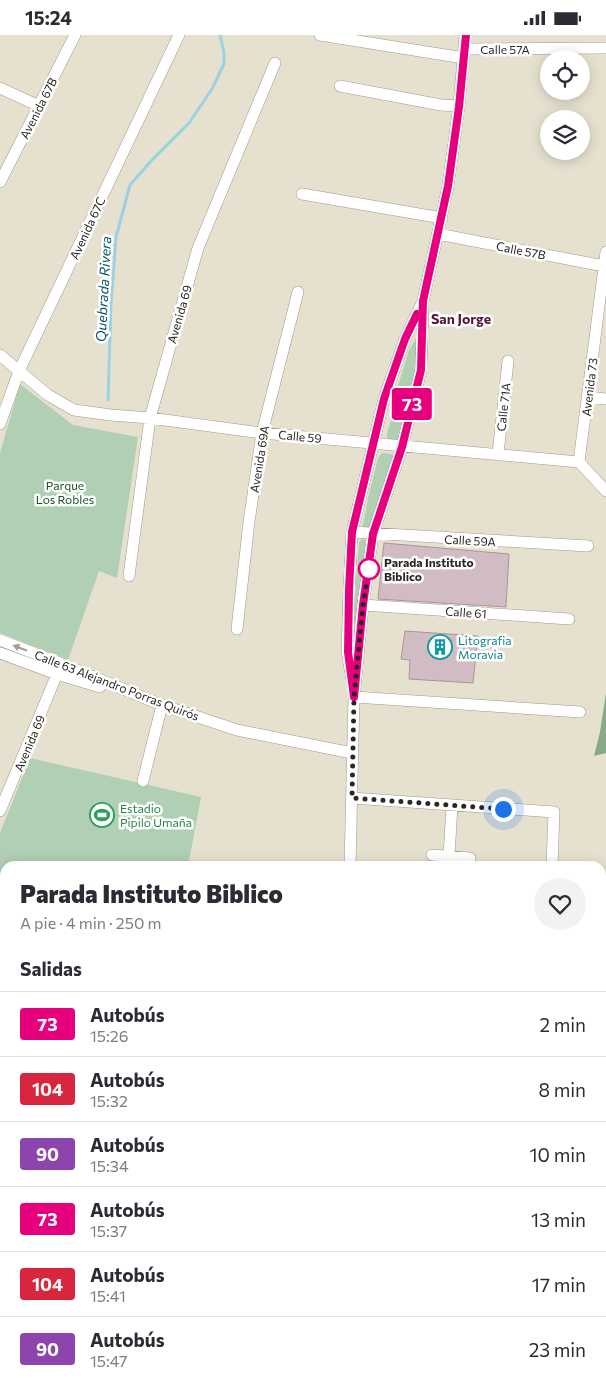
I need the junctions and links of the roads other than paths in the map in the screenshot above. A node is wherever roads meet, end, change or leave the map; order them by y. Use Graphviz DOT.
graph roads {
  1 [pos="75,35"];
  2 [pos="179,35"];
  3 [pos="320,35"];
  4 [pos="466,35"];
  5 [pos="606,48"];
  6 [pos="464,53"];
  7 [pos="275,63"];
  8 [pos="340,86"];
  9 [pos="0,88"];
  10 [pos="39,106"];
  11 [pos="459,107"];
  12 [pos="0,181"];
  13 [pos="302,194"];
  14 [pos="442,218"];
  15 [pos="438,234"];
  16 [pos="606,252"];
  17 [pos="604,266"];
  18 [pos="298,292"];
  19 [pos="423,301"];
  20 [pos="0,355"];
  21 [pos="508,361"];
  22 [pos="20,371"];
  23 [pos="588,397"];
  24 [pos="606,399"];
  25 [pos="150,418"];
  26 [pos="0,424"];
  27 [pos="262,433"];
  28 [pos="373,443"];
  29 [pos="402,447"];
  30 [pos="498,454"];
  31 [pos="579,462"];
  32 [pos="606,491"];
  33 [pos="352,532"];
  34 [pos="373,534"];
  35 [pos="588,546"];
  36 [pos="129,576"];
  37 [pos="363,605"];
  38 [pos="569,619"];
  39 [pos="237,629"];
  40 [pos="0,640"];
  41 [pos="0,653"];
  42 [pos="59,669"];
  43 [pos="354,697"];
  44 [pos="162,705"];
  45 [pos="580,712"];
  46 [pos="352,753"];
  47 [pos="143,781"];
  48 [pos="352,798"];
  49 [pos="452,806"];
  50 [pos="1,807"];
  51 [pos="432,855"];
  52 [pos="449,856"];
  53 [pos="470,858"];
  54 [pos="350,861"];
  55 [pos="552,861"];
  1 -- 10 [label="street, Avenida 67B"];
  2 -- 22 [label="street, Avenida 67C"];
  3 -- 6 [label="street, Calle 57A"];
  4 -- 6 [label="street"];
  5 -- 6 [label="street, Calle 57A"];
  6 -- 11 [label="street"];
  7 -- 25 [label="street, Avenida 69"];
  8 -- 11 [label="street"];
  9 -- 10 [label="street"];
  10 -- 12 [label="street, Avenida 67B"];
  11 -- 14 [label="street"];
  13 -- 14 [label="street"];
  14 -- 15 [label="street"];
  15 -- 17 [label="street, Calle 57B"];
  15 -- 19 [label="street"];
  16 -- 17 [label="street, Avenida 73"];
  17 -- 23 [label="street, Avenida 73"];
  18 -- 27 [label="street, Avenida 69A"];
  19 -- 28 [label="street"];
  19 -- 29 [label="street"];
  20 -- 22 [label="street, Calle 59"];
  21 -- 30 [label="street, Calle 71A"];
  22 -- 25 [label="street, Calle 59"];
  22 -- 26 [label="street, Avenida 67C"];
  23 -- 24 [label="street"];
  23 -- 31 [label="street, Avenida 73"];
  25 -- 27 [label="street, Calle 59"];
  25 -- 36 [label="street, Avenida 69"];
  27 -- 28 [label="street, Calle 59"];
  27 -- 39 [label="street, Avenida 69A"];
  28 -- 29 [label="street, Calle 59"];
  28 -- 33 [label="street"];
  29 -- 30 [label="street, Calle 59"];
  29 -- 34 [label="street"];
  30 -- 31 [label="street, Calle 59"];
  31 -- 32 [label="street"];
  33 -- 34 [label="street, Calle 59A"];
  33 -- 43 [label="street"];
  34 -- 35 [label="street, Calle 59A"];
  34 -- 37 [label="street"];
  37 -- 38 [label="street, Calle 61"];
  37 -- 43 [label="street"];
  42 -- 40 [label="street, Calle 63 Alejandro Porras Quirós, one-way"];
  41 -- 42 [label="street, Calle 63 Alejandro Porras Quirós"];
  42 -- 44 [label="street, Calle 63 Alejandro Porras Quirós"];
  42 -- 50 [label="street, Avenida 69"];
  43 -- 45 [label="street"];
  43 -- 46 [label="street"];
  44 -- 46 [label="street, Calle 63 Alejandro Porras Quirós"];
  44 -- 47 [label="street"];
  46 -- 48 [label="street"];
  48 -- 49 [label="street"];
  48 -- 54 [label="street"];
  49 -- 52 [label="street"];
  49 -- 55 [label="street"];
  51 -- 52 [label="street"];
  52 -- 53 [label="street"];
}
